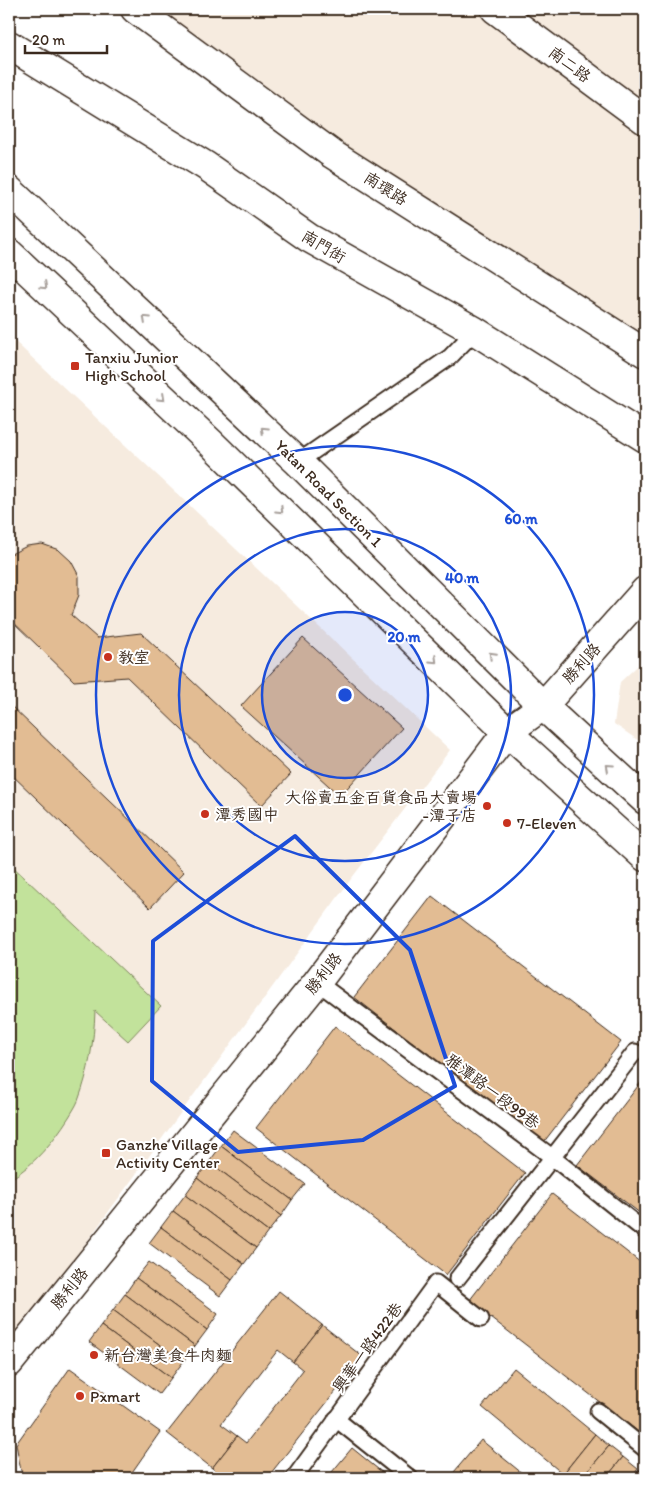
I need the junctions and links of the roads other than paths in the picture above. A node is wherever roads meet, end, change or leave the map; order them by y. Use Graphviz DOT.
graph roads {
  1 [pos="135,9"];
  2 [pos="495,9"];
  3 [pos="9,45"];
  4 [pos="645,120"];
  5 [pos="9,190"];
  6 [pos="9,253"];
  7 [pos="475,331"];
  8 [pos="645,353"];
  9 [pos="645,438"];
  10 [pos="298,462"];
  11 [pos="645,591"];
  12 [pos="543,706"];
  13 [pos="507,732"];
  14 [pos="645,800"];
  15 [pos="645,857"];
  16 [pos="317,982"];
  17 [pos="635,1052"];
  18 [pos="552,1158"];
  19 [pos="645,1231"];
  20 [pos="457,1279"];
  21 [pos="481,1319"];
  22 [pos="9,1363"];
  23 [pos="598,1411"];
  24 [pos="336,1419"];
  25 [pos="645,1449"];
  26 [pos="294,1478"];
  27 [pos="410,1478"];
  1 -- 8 [label="street, 南環路"];
  2 -- 4 [label="street, 南二路"];
  3 -- 7 [label="street, 南門街"];
  10 -- 5 [label="street, Yatan Road Section 1, one-way"];
  6 -- 13 [label="street, one-way"];
  7 -- 9 [label="street, 南門街"];
  7 -- 10 [label="lane"];
  12 -- 10 [label="street, Yatan Road Section 1, one-way"];
  11 -- 12 [label="street, 勝利路"];
  12 -- 13 [label="street, 勝利路"];
  14 -- 12 [label="street, Yatan Road Section 1, one-way"];
  13 -- 15 [label="street"];
  13 -- 16 [label="street, 勝利路"];
  16 -- 18 [label="lane, 雅潭路一段99巷"];
  16 -- 22 [label="street, 勝利路"];
  17 -- 18 [label="lane"];
  18 -- 19 [label="lane, 雅潭路一段99巷"];
  18 -- 20 [label="lane"];
  21 -- 24 [label="lane, 興華一路422巷"];
  23 -- 25 [label="lane"];
  24 -- 26 [label="lane, 興華一路422巷"];
  24 -- 27 [label="lane"];
}
